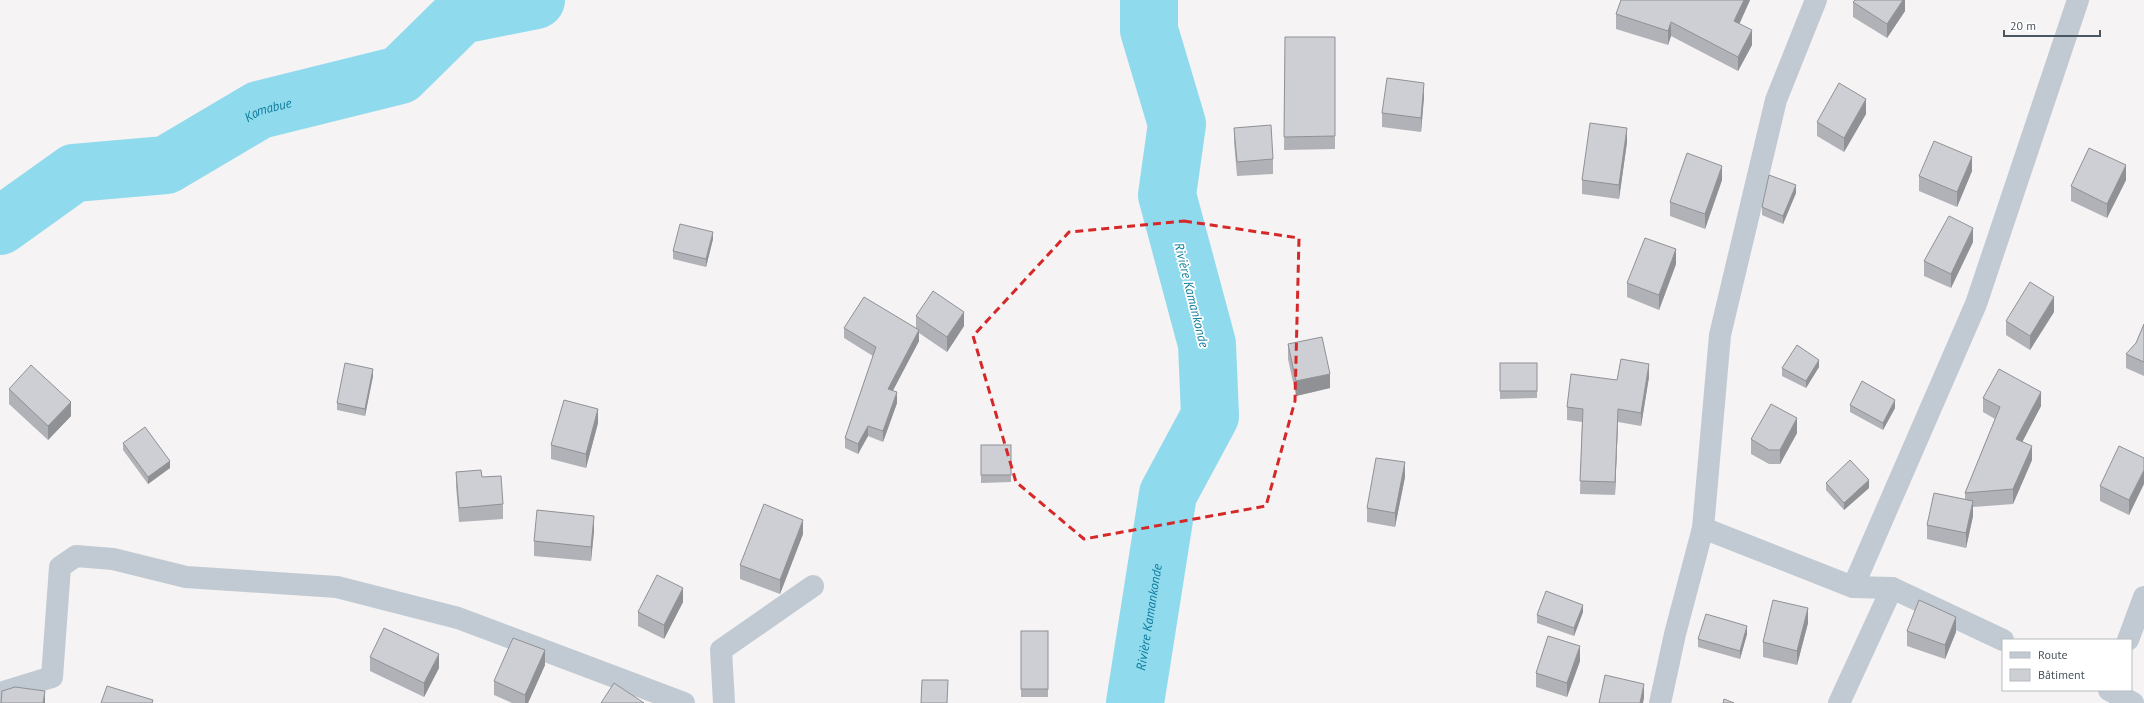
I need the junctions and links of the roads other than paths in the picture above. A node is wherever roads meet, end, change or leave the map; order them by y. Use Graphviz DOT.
graph roads {
  1 [pos="1816,0"];
  2 [pos="2078,0"];
  3 [pos="1703,528"];
  4 [pos="813,586"];
  5 [pos="1853,587"];
  6 [pos="1892,588"];
  7 [pos="2144,596"];
  8 [pos="2128,639"];
  9 [pos="2002,640"];
  10 [pos="2112,691"];
  11 [pos="0,693"];
  12 [pos="684,703"];
  13 [pos="724,703"];
  14 [pos="1660,703"];
  15 [pos="1839,703"];
  16 [pos="2133,703"];
  1 -- 3 [label="street"];
  2 -- 5 [label="street"];
  3 -- 5 [label="street"];
  3 -- 14 [label="street"];
  4 -- 13 [label="street"];
  5 -- 6 [label="street"];
  6 -- 9 [label="street"];
  6 -- 15 [label="street"];
  7 -- 8 [label="street"];
  10 -- 16 [label="street"];
  11 -- 12 [label="street"];
}
